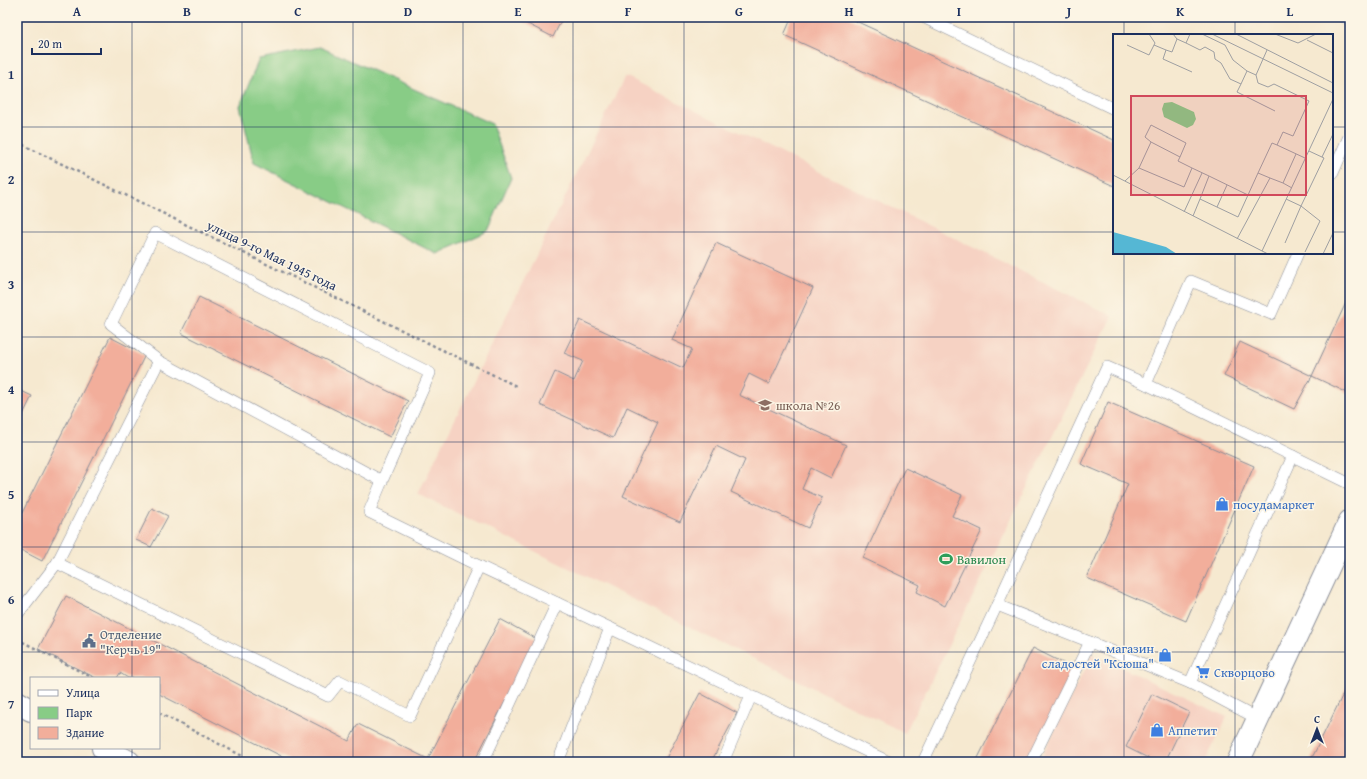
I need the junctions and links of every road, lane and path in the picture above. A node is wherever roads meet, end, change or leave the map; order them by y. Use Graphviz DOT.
graph roads {
  1 [pos="923,17"];
  2 [pos="1344,17"];
  3 [pos="1350,20"];
  4 [pos="1113,109"];
  5 [pos="1350,134"];
  6 [pos="17,142"];
  7 [pos="1333,173"];
  8 [pos="1298,254"];
  9 [pos="159,361"];
  10 [pos="1146,384"];
  11 [pos="518,387"];
  12 [pos="1294,456"];
  13 [pos="382,481"];
  14 [pos="1350,484"];
  15 [pos="1350,521"];
  16 [pos="57,563"];
  17 [pos="479,566"];
  18 [pos="557,602"];
  19 [pos="998,605"];
  20 [pos="17,614"];
  21 [pos="610,628"];
  22 [pos="17,639"];
  23 [pos="1090,642"];
  24 [pos="90,677"];
  25 [pos="1190,683"];
  26 [pos="751,696"];
  27 [pos="17,702"];
  28 [pos="30,709"];
  29 [pos="160,714"];
  30 [pos="1258,719"];
  31 [pos="104,749"];
  32 [pos="129,762"];
  33 [pos="254,762"];
  34 [pos="483,762"];
  35 [pos="558,762"];
  36 [pos="723,762"];
  37 [pos="889,762"];
  38 [pos="923,762"];
  39 [pos="1031,762"];
  40 [pos="1238,762"];
  1 -- 4 [label="lane"];
  2 -- 3 [label="lane"];
  5 -- 7 [label="lane"];
  6 -- 11 [label="path, улица 9-го Мая 1945 года"];
  8 -- 10 [label="lane"];
  9 -- 13 [label="lane"];
  9 -- 13 [label="lane"];
  9 -- 16 [label="lane"];
  10 -- 12 [label="lane"];
  10 -- 19 [label="lane"];
  12 -- 14 [label="lane"];
  12 -- 25 [label="lane"];
  13 -- 17 [label="lane"];
  15 -- 30 [label="main road"];
  16 -- 17 [label="lane"];
  16 -- 20 [label="lane"];
  17 -- 18 [label="lane"];
  18 -- 21 [label="lane"];
  18 -- 34 [label="lane"];
  19 -- 23 [label="lane"];
  19 -- 38 [label="lane"];
  21 -- 26 [label="lane"];
  21 -- 35 [label="lane"];
  22 -- 24 [label="path"];
  23 -- 25 [label="lane"];
  23 -- 39 [label="lane"];
  25 -- 30 [label="lane"];
  26 -- 36 [label="lane"];
  26 -- 37 [label="lane"];
  27 -- 28 [label="main road"];
  29 -- 33 [label="path"];
  30 -- 40 [label="main road"];
  31 -- 32 [label="main road"];
}
